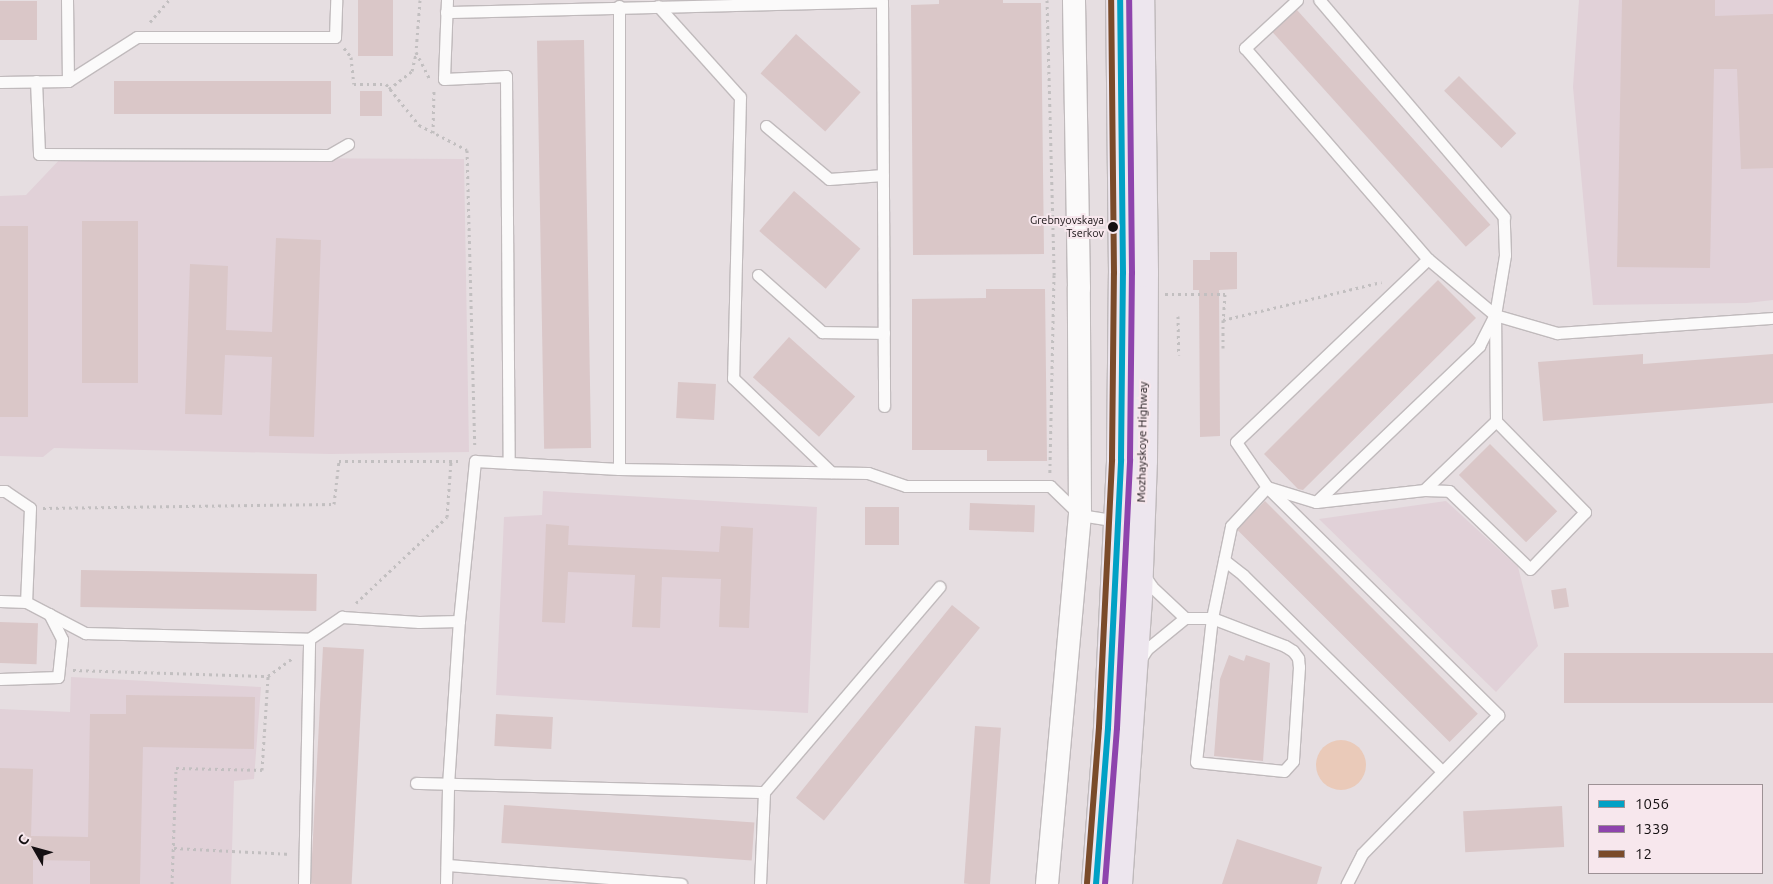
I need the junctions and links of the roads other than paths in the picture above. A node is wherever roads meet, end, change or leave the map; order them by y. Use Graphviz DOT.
graph roads {
  1 [pos="67,0"];
  2 [pos="336,0"];
  3 [pos="1074,0"];
  4 [pos="1120,0"];
  5 [pos="1140,0"];
  6 [pos="1297,0"];
  7 [pos="1319,0"];
  8 [pos="447,6"];
  9 [pos="619,6"];
  10 [pos="658,6"];
  11 [pos="36,81"];
  12 [pos="68,81"];
  13 [pos="0,82"];
  14 [pos="766,126"];
  15 [pos="348,144"];
  16 [pos="883,175"];
  17 [pos="1428,259"];
  18 [pos="758,276"];
  19 [pos="1494,315"];
  20 [pos="1773,318"];
  21 [pos="884,332"];
  22 [pos="884,406"];
  23 [pos="1496,421"];
  24 [pos="509,462"];
  25 [pos="619,469"];
  26 [pos="831,472"];
  27 [pos="1267,487"];
  28 [pos="1424,490"];
  29 [pos="0,491"];
  30 [pos="1316,502"];
  31 [pos="1080,515"];
  32 [pos="1118,521"];
  33 [pos="1224,560"];
  34 [pos="1139,566"];
  35 [pos="939,587"];
  36 [pos="0,601"];
  37 [pos="26,602"];
  38 [pos="49,614"];
  39 [pos="1186,618"];
  40 [pos="1212,618"];
  41 [pos="459,620"];
  42 [pos="309,643"];
  43 [pos="1132,675"];
  44 [pos="0,679"];
  45 [pos="1442,771"];
  46 [pos="416,783"];
  47 [pos="448,784"];
  48 [pos="764,792"];
  49 [pos="446,865"];
  50 [pos="304,884"];
  51 [pos="446,884"];
  52 [pos="681,884"];
  53 [pos="760,884"];
  54 [pos="1047,884"];
  55 [pos="1096,884"];
  56 [pos="1118,884"];
  57 [pos="1347,884"];
  1 -- 12 [label="lane"];
  2 -- 12 [label="lane"];
  3 -- 31 [label="street"];
  4 -- 32 [label="main road, Mozhayskoye Highway"];
  5 -- 34 [label="main road, Mozhayskoye Highway"];
  6 -- 17 [label="lane"];
  7 -- 19 [label="lane"];
  8 -- 9 [label="lane"];
  8 -- 24 [label="lane"];
  9 -- 10 [label="lane"];
  9 -- 25 [label="lane"];
  10 -- 16 [label="lane"];
  10 -- 26 [label="lane"];
  11 -- 12 [label="lane"];
  11 -- 13 [label="lane"];
  11 -- 15 [label="lane"];
  14 -- 16 [label="lane"];
  16 -- 21 [label="lane"];
  17 -- 19 [label="lane"];
  17 -- 27 [label="lane"];
  18 -- 21 [label="lane"];
  19 -- 20 [label="lane"];
  19 -- 23 [label="lane"];
  19 -- 30 [label="lane"];
  21 -- 22 [label="lane"];
  23 -- 28 [label="lane"];
  23 -- 28 [label="lane"];
  24 -- 25 [label="lane"];
  24 -- 41 [label="lane"];
  25 -- 26 [label="lane"];
  26 -- 31 [label="lane"];
  27 -- 30 [label="lane"];
  27 -- 33 [label="lane"];
  27 -- 45 [label="lane"];
  28 -- 30 [label="lane"];
  29 -- 37 [label="lane"];
  31 -- 32 [label="lane"];
  31 -- 54 [label="street"];
  32 -- 55 [label="main road, Mozhayskoye Highway"];
  33 -- 40 [label="lane"];
  33 -- 45 [label="lane"];
  34 -- 39 [label="lane"];
  34 -- 43 [label="main road, Mozhayskoye Highway"];
  35 -- 48 [label="lane"];
  36 -- 37 [label="lane"];
  37 -- 38 [label="lane"];
  38 -- 42 [label="lane"];
  38 -- 44 [label="lane"];
  39 -- 40 [label="lane"];
  39 -- 43 [label="lane"];
  40 -- 40 [label="lane"];
  41 -- 42 [label="lane"];
  41 -- 47 [label="lane"];
  42 -- 50 [label="lane"];
  43 -- 56 [label="main road, Mozhayskoye Highway"];
  45 -- 57 [label="lane"];
  46 -- 47 [label="lane"];
  47 -- 48 [label="lane"];
  47 -- 49 [label="lane"];
  48 -- 53 [label="lane"];
  49 -- 51 [label="lane"];
  49 -- 52 [label="lane"];
}
